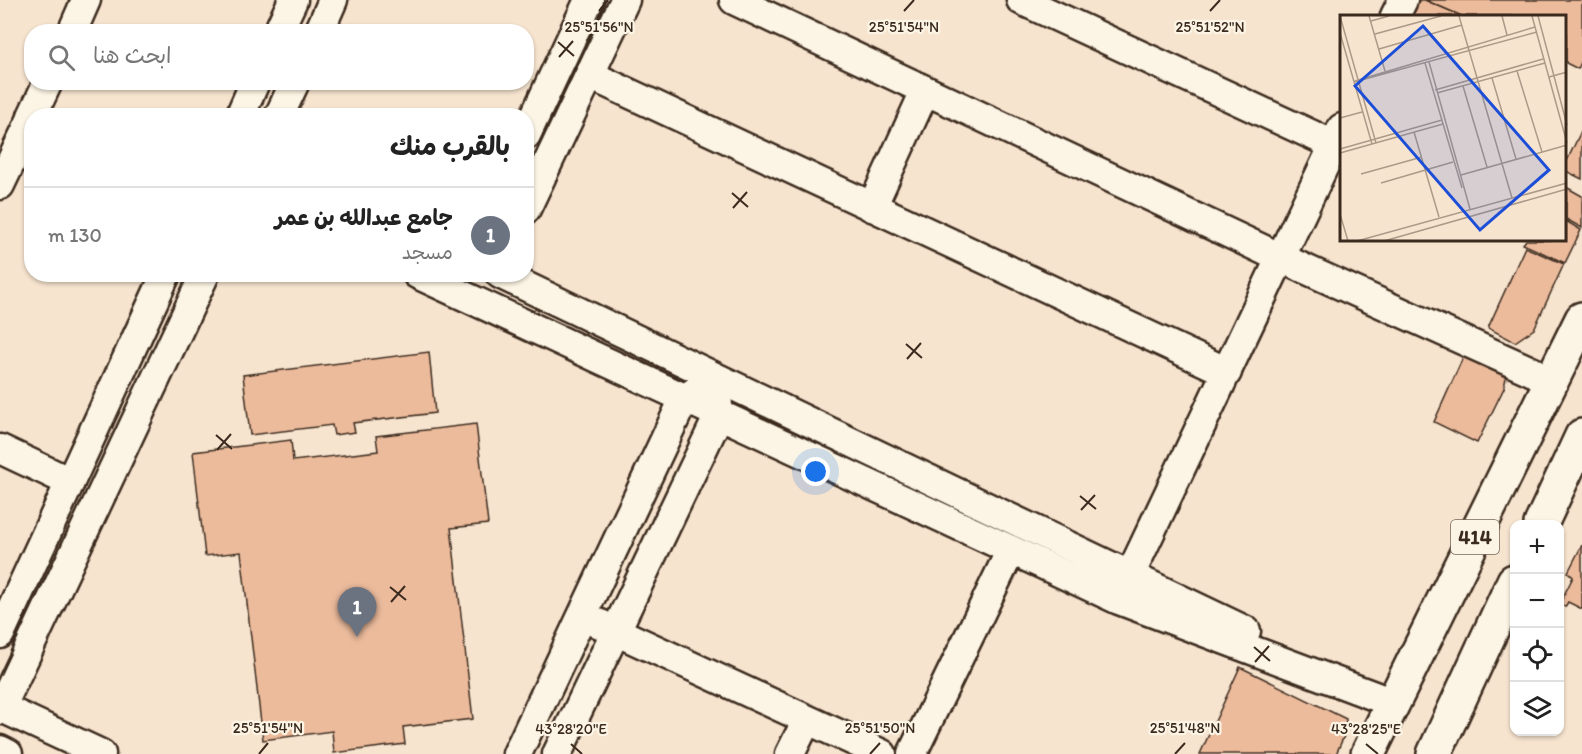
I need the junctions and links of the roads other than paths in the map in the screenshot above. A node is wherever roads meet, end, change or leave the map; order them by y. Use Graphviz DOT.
graph roads {
  1 [pos="86,0"];
  2 [pos="293,0"];
  3 [pos="333,0"];
  4 [pos="589,0"];
  5 [pos="625,0"];
  6 [pos="734,0"];
  7 [pos="1021,0"];
  8 [pos="1403,0"];
  9 [pos="1396,15"];
  10 [pos="76,24"];
  11 [pos="282,24"];
  12 [pos="322,24"];
  13 [pos="590,75"];
  14 [pos="44,90"];
  15 [pos="251,90"];
  16 [pos="291,90"];
  17 [pos="925,91"];
  18 [pos="36,108"];
  19 [pos="244,108"];
  20 [pos="283,108"];
  21 [pos="534,118"];
  22 [pos="24,134"];
  23 [pos="1338,137"];
  24 [pos="0,185"];
  25 [pos="534,192"];
  26 [pos="872,207"];
  27 [pos="1281,258"];
  28 [pos="162,282"];
  29 [pos="201,282"];
  30 [pos="494,282"];
  31 [pos="515,282"];
  32 [pos="457,283"];
  33 [pos="482,304"];
  34 [pos="1582,319"];
  35 [pos="1227,372"];
  36 [pos="715,378"];
  37 [pos="1553,381"];
  38 [pos="684,399"];
  39 [pos="719,415"];
  40 [pos="1582,436"];
  41 [pos="0,449"];
  42 [pos="70,482"];
  43 [pos="1543,520"];
  44 [pos="1011,550"];
  45 [pos="1131,574"];
  46 [pos="1510,592"];
  47 [pos="1119,600"];
  48 [pos="582,616"];
  49 [pos="616,632"];
  50 [pos="0,634"];
  51 [pos="1393,703"];
  52 [pos="1,708"];
  53 [pos="807,720"];
  54 [pos="0,750"];
  55 [pos="8,754"];
  56 [pos="101,754"];
  57 [pos="517,754"];
  58 [pos="557,754"];
  59 [pos="790,754"];
  60 [pos="882,754"];
  61 [pos="912,754"];
  62 [pos="1368,754"];
  63 [pos="1434,754"];
  1 -- 10 [label="street"];
  2 -- 11 [label="street"];
  3 -- 12 [label="street"];
  4 -- 21 [label="street"];
  5 -- 13 [label="street"];
  6 -- 17 [label="street"];
  7 -- 23 [label="street"];
  8 -- 9 [label="street"];
  13 -- 25 [label="street"];
  13 -- 26 [label="street"];
  14 -- 18 [label="street"];
  15 -- 19 [label="street"];
  16 -- 20 [label="street"];
  17 -- 26 [label="street"];
  17 -- 27 [label="street"];
  22 -- 24 [label="street"];
  23 -- 27 [label="street"];
  26 -- 35 [label="street"];
  27 -- 35 [label="street"];
  27 -- 37 [label="street"];
  28 -- 42 [label="street"];
  29 -- 52 [label="street"];
  30 -- 33 [label="street"];
  31 -- 36 [label="street"];
  32 -- 33 [label="street"];
  33 -- 38 [label="street"];
  34 -- 37 [label="highway, 414"];
  35 -- 45 [label="street"];
  36 -- 38 [label="street"];
  36 -- 39 [label="street"];
  36 -- 45 [label="street"];
  37 -- 51 [label="highway, 414"];
  38 -- 39 [label="street"];
  38 -- 48 [label="street"];
  39 -- 44 [label="street"];
  39 -- 49 [label="street"];
  40 -- 43 [label="highway"];
  41 -- 42 [label="street"];
  42 -- 50 [label="street"];
  44 -- 47 [label="street"];
  44 -- 61 [label="street"];
  45 -- 47 [label="street"];
  45 -- 51 [label="street"];
  46 -- 63 [label="highway, 414"];
  47 -- 51 [label="street"];
  48 -- 49 [label="street"];
  48 -- 57 [label="street"];
  49 -- 53 [label="street"];
  49 -- 58 [label="street"];
  51 -- 62 [label="highway, 414"];
  52 -- 56 [label="street"];
  53 -- 59 [label="street"];
  53 -- 60 [label="street"];
  54 -- 55 [label="street"];
}
